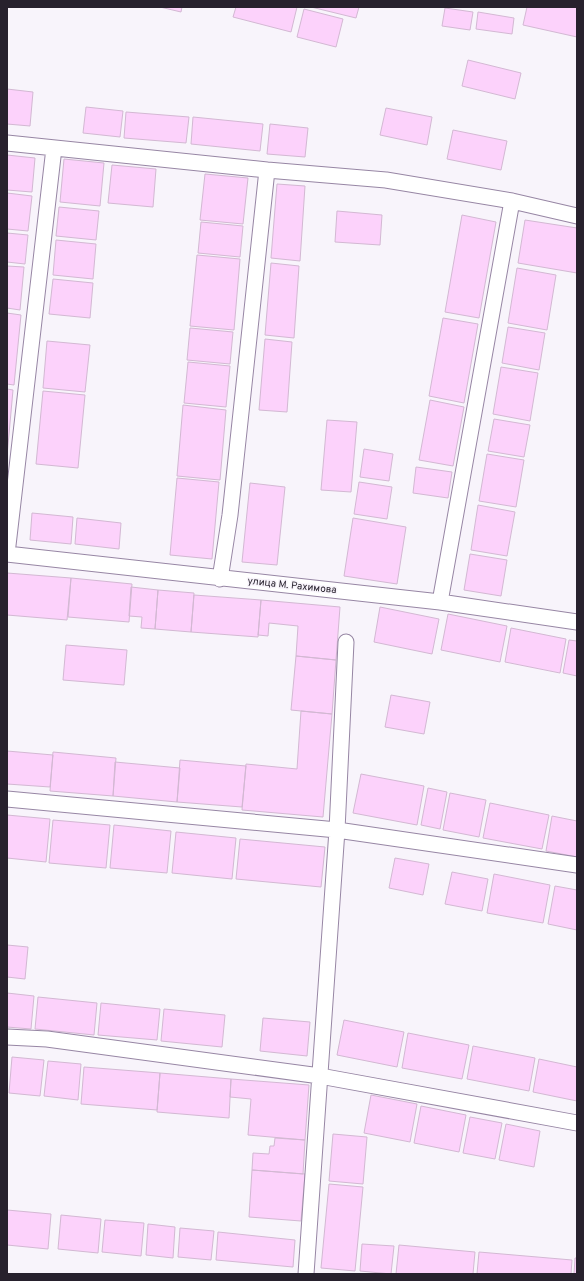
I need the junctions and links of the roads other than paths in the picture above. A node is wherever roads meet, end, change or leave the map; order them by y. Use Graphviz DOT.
graph roads {
  1 [pos="7,143"];
  2 [pos="54,148"];
  3 [pos="267,170"];
  4 [pos="512,201"];
  5 [pos="577,216"];
  6 [pos="7,554"];
  7 [pos="220,578"];
  8 [pos="440,602"];
  9 [pos="577,622"];
  10 [pos="346,642"];
  11 [pos="7,800"];
  12 [pos="337,830"];
  13 [pos="577,865"];
  14 [pos="7,1036"];
  15 [pos="320,1076"];
  16 [pos="577,1123"];
  17 [pos="306,1274"];
  1 -- 2 [label="street"];
  2 -- 3 [label="street"];
  2 -- 6 [label="street"];
  3 -- 4 [label="street"];
  3 -- 7 [label="street"];
  4 -- 5 [label="street"];
  4 -- 8 [label="street"];
  6 -- 7 [label="street, улица М. Рахимова"];
  7 -- 8 [label="street, улица М. Рахимова"];
  8 -- 9 [label="street, улица М. Рахимова"];
  10 -- 12 [label="street"];
  11 -- 12 [label="street"];
  12 -- 13 [label="street"];
  12 -- 15 [label="street"];
  14 -- 15 [label="street"];
  15 -- 16 [label="street"];
  15 -- 17 [label="street"];
}
